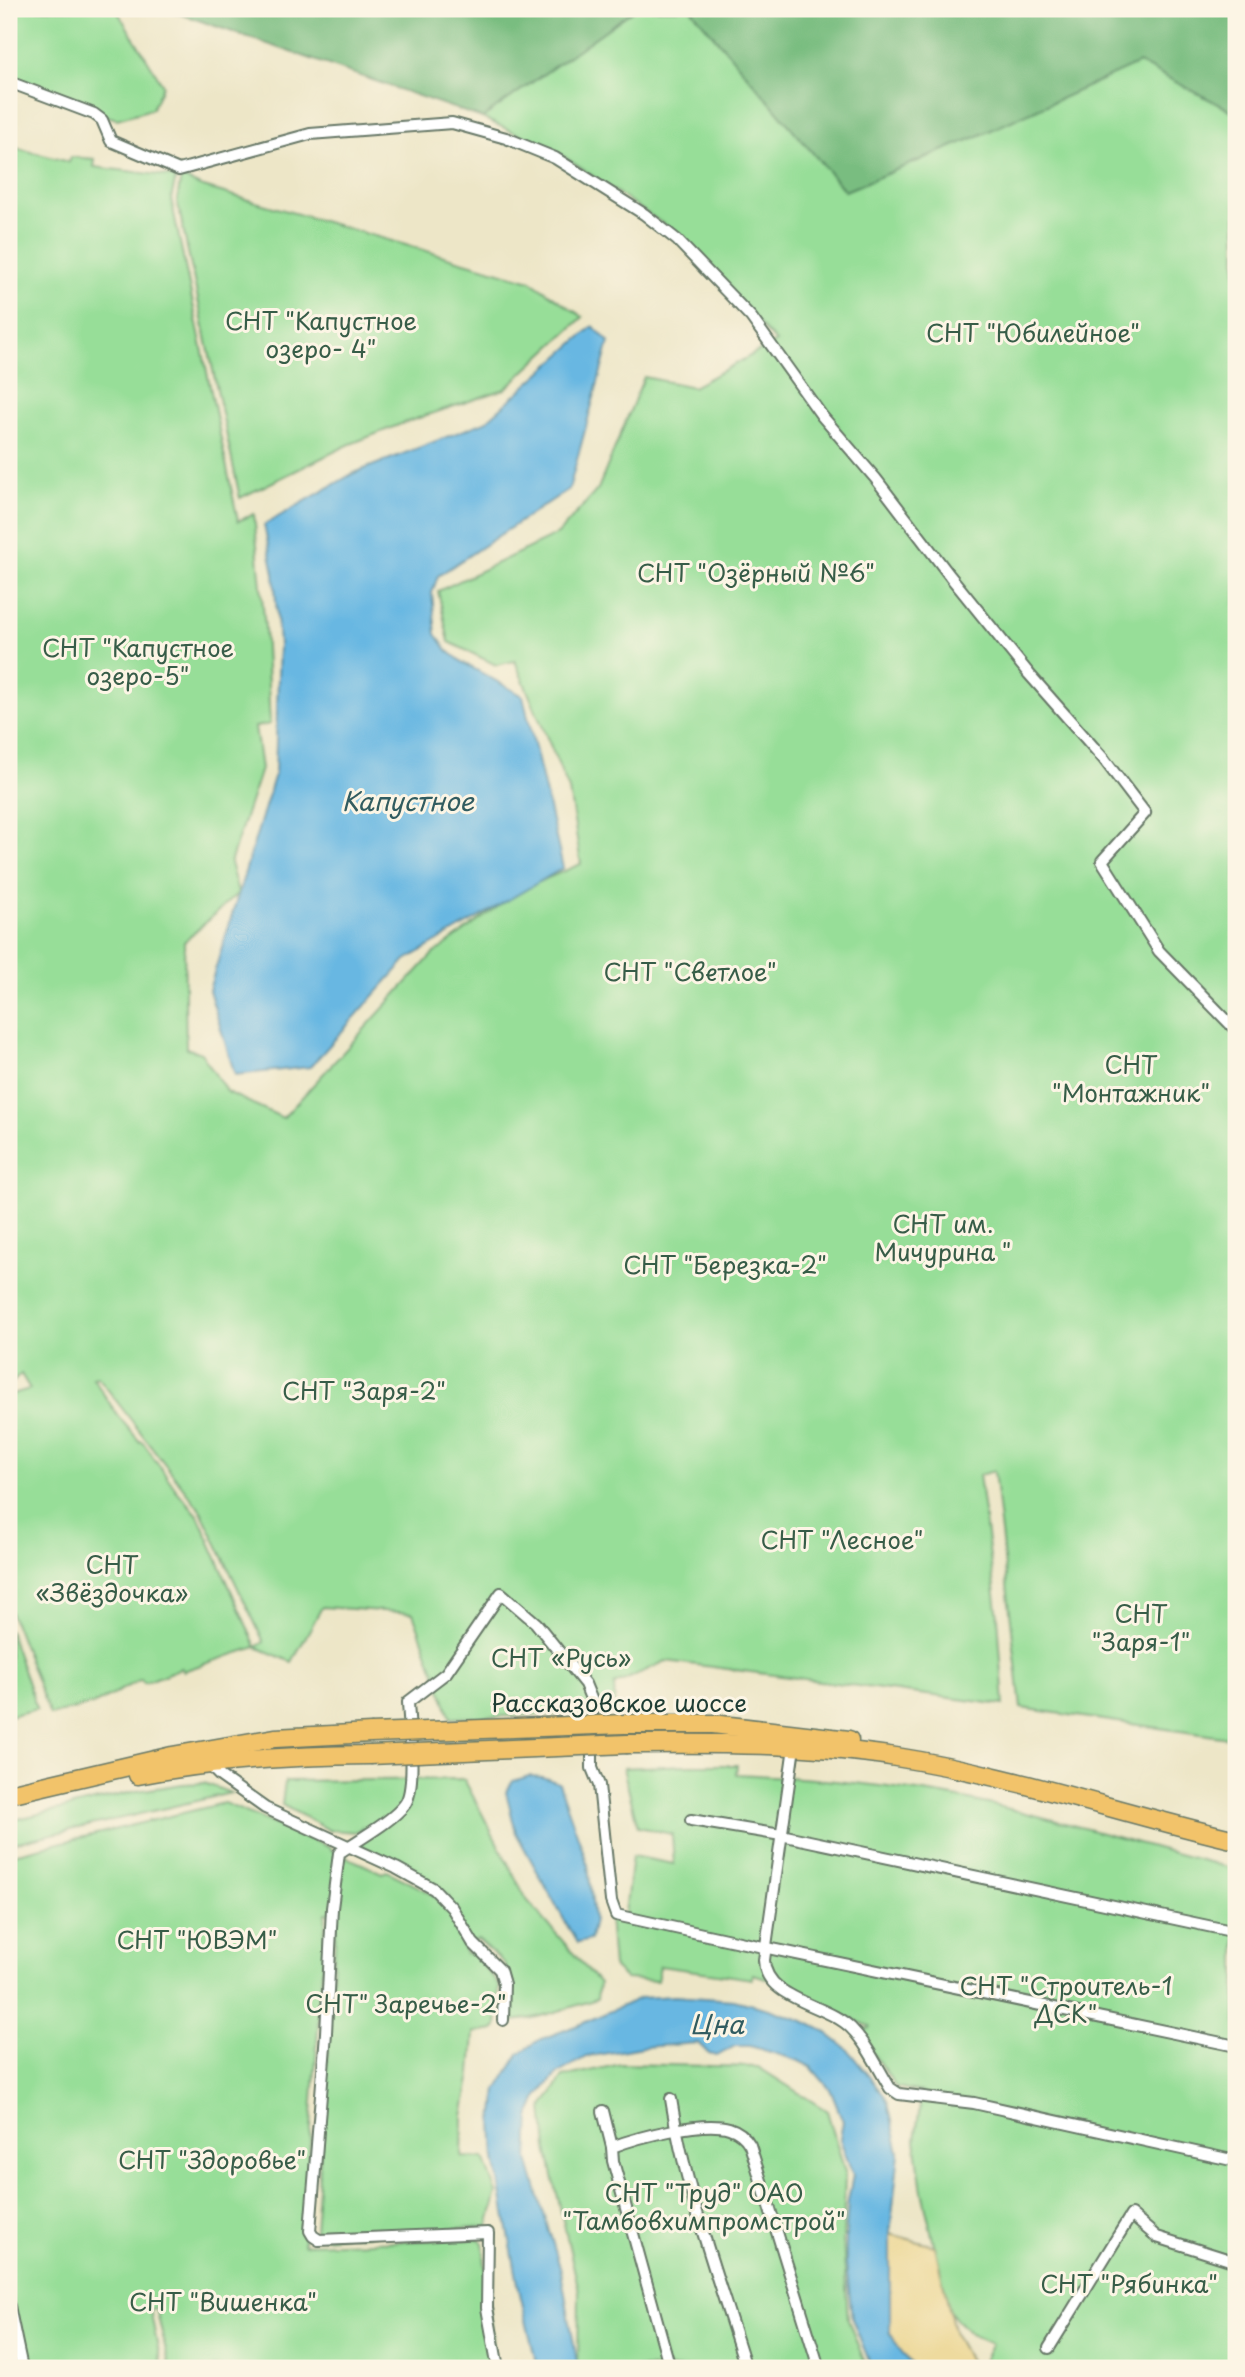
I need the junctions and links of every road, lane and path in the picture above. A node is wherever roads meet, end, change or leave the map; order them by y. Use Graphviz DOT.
graph roads {
  1 [pos="9,82"];
  2 [pos="1236,1030"];
  3 [pos="794,1746"];
  4 [pos="208,1764"];
  5 [pos="9,1794"];
  6 [pos="9,1805"];
  7 [pos="691,1820"];
  8 [pos="781,1835"];
  9 [pos="1229,1838"];
  10 [pos="348,1847"];
  11 [pos="1236,1932"];
  12 [pos="766,1948"];
  13 [pos="503,2020"];
  14 [pos="1236,2046"];
  15 [pos="671,2098"];
  16 [pos="603,2111"];
  17 [pos="676,2130"];
  18 [pos="612,2147"];
  19 [pos="1236,2161"];
  20 [pos="1236,2262"];
  21 [pos="9,2306"];
  22 [pos="1049,2348"];
  23 [pos="22,2368"];
  24 [pos="498,2368"];
  25 [pos="670,2368"];
  26 [pos="746,2368"];
  27 [pos="819,2368"];
  1 -- 2 [label="street"];
  3 -- 4 [label="main road, Рассказовское шоссе, bridge"];
  3 -- 8 [label="street"];
  3 -- 9 [label="main road, Рассказовское шоссе"];
  4 -- 6 [label="main road, Рассказовское шоссе"];
  4 -- 10 [label="street"];
  5 -- 9 [label="main road, Рассказовское шоссе, bridge"];
  7 -- 8 [label="street"];
  8 -- 11 [label="street"];
  8 -- 12 [label="street"];
  10 -- 12 [label="street"];
  10 -- 13 [label="street"];
  10 -- 24 [label="street"];
  12 -- 14 [label="street"];
  12 -- 19 [label="street"];
  15 -- 17 [label="street"];
  16 -- 18 [label="street"];
  17 -- 18 [label="street"];
  17 -- 26 [label="street"];
  17 -- 27 [label="street"];
  18 -- 25 [label="street"];
  20 -- 22 [label="street"];
  21 -- 23 [label="street"];
}
